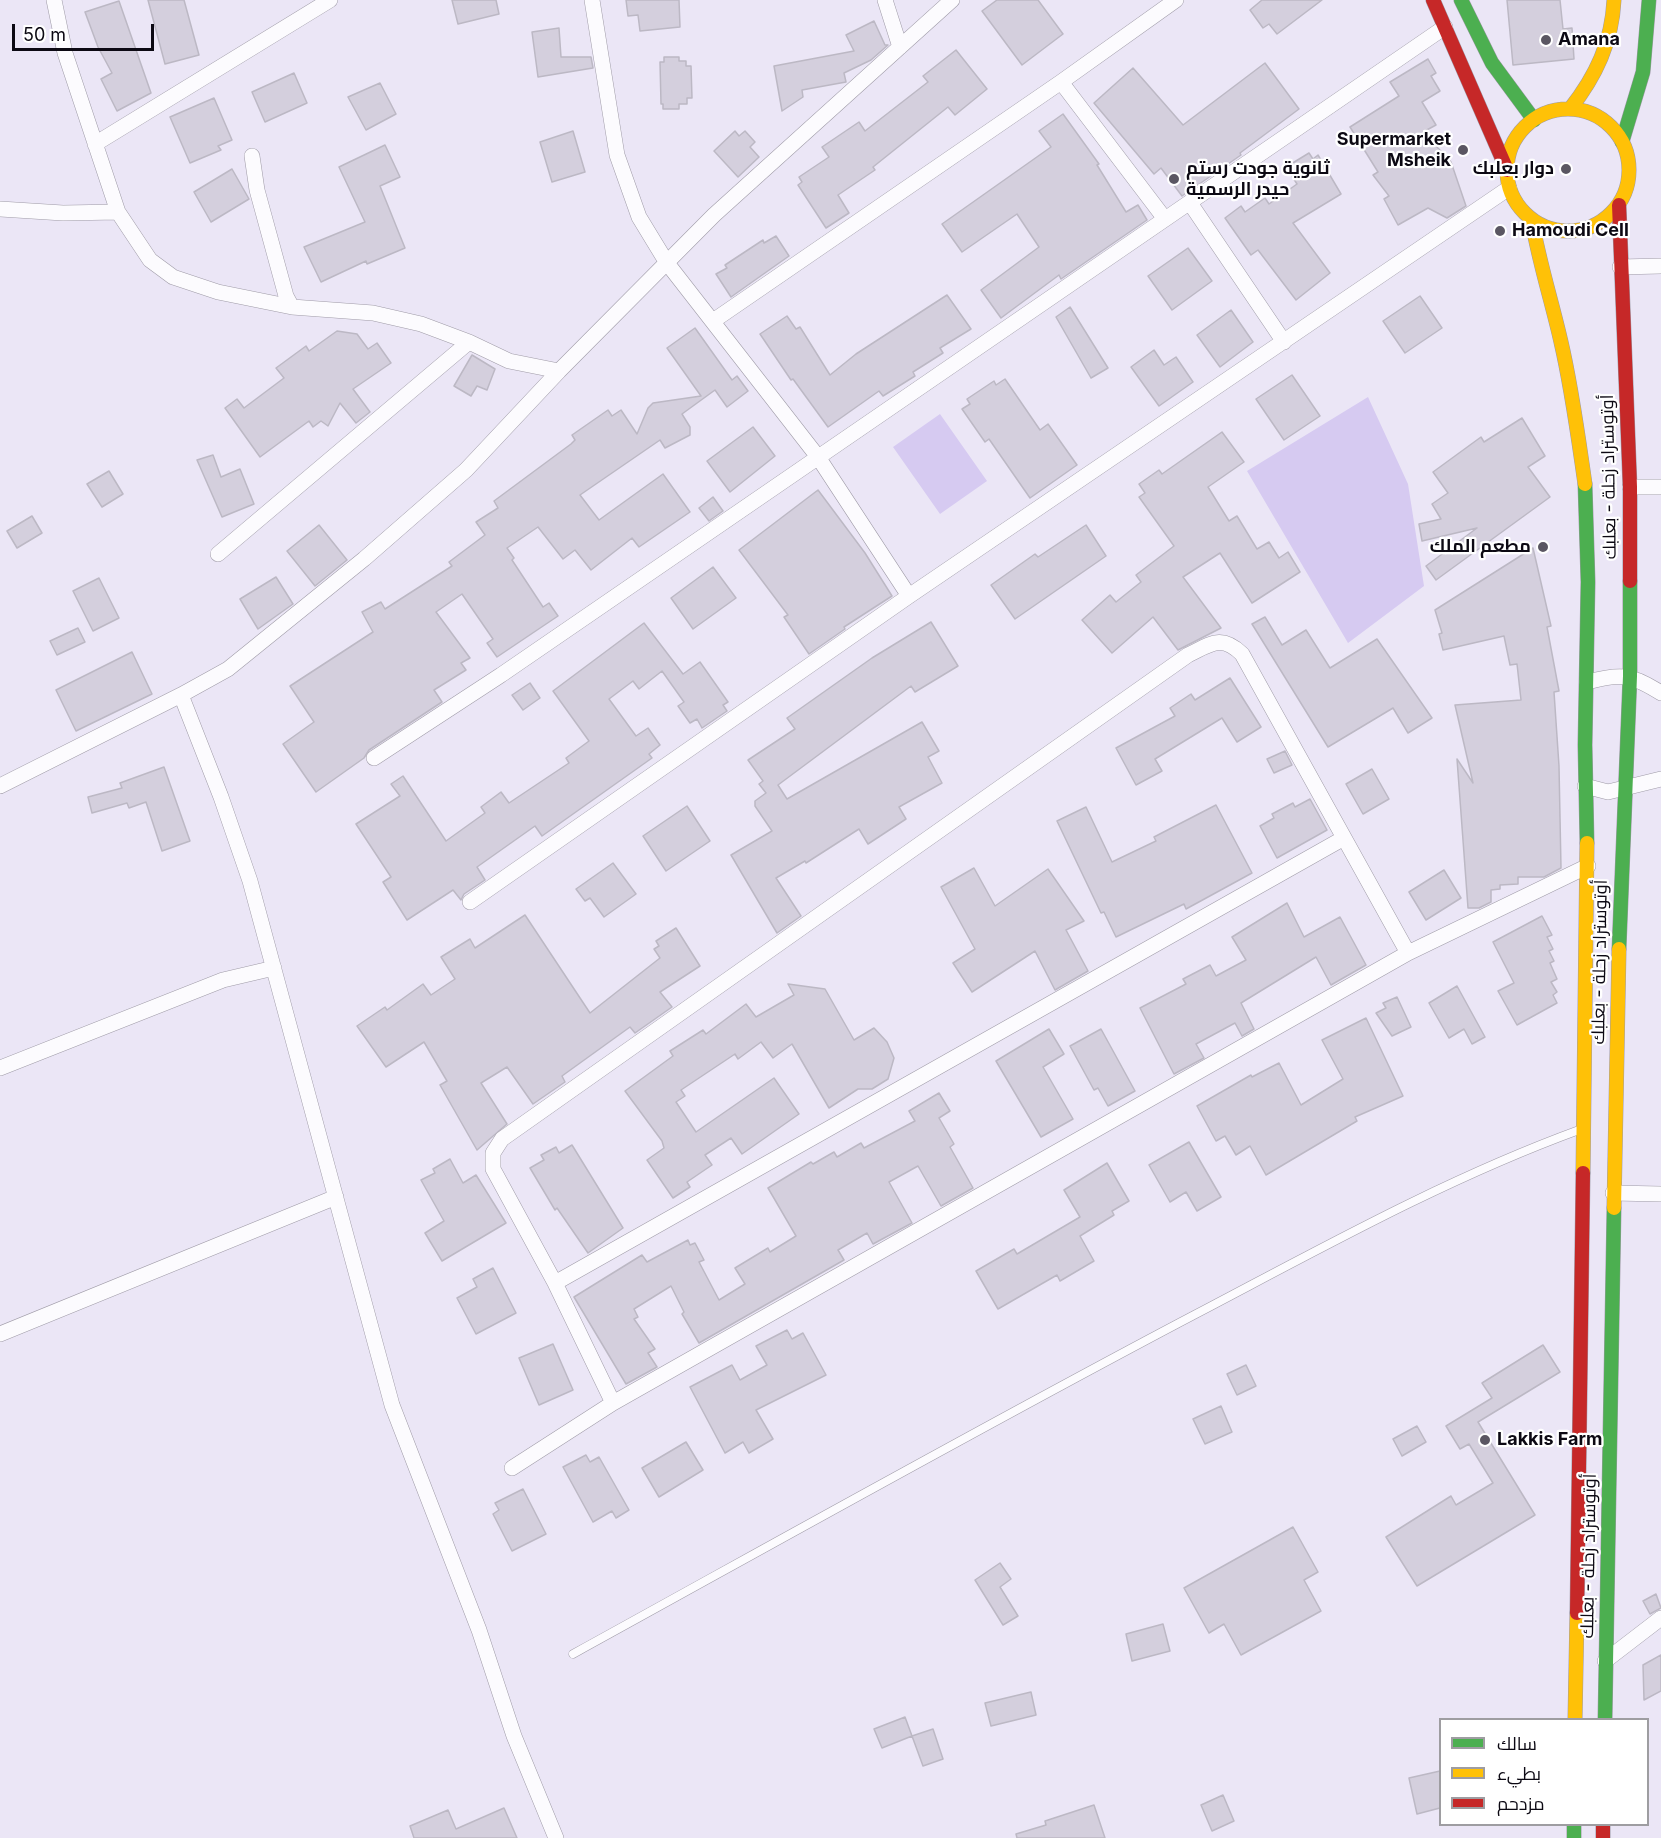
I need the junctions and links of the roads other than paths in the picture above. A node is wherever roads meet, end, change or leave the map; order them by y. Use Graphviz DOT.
graph roads {
  1 [pos="54,0"];
  2 [pos="330,0"];
  3 [pos="592,0"];
  4 [pos="885,0"];
  5 [pos="952,0"];
  6 [pos="1176,0"];
  7 [pos="1433,0"];
  8 [pos="1461,0"];
  9 [pos="1614,0"];
  10 [pos="1649,0"];
  11 [pos="1444,27"];
  12 [pos="900,47"];
  13 [pos="1654,80"];
  14 [pos="1061,82"];
  15 [pos="1640,93"];
  16 [pos="1570,109"];
  17 [pos="1534,120"];
  18 [pos="1623,142"];
  19 [pos="95,144"];
  20 [pos="252,156"];
  21 [pos="1507,170"];
  22 [pos="1509,188"];
  23 [pos="1190,203"];
  24 [pos="1619,205"];
  25 [pos="0,209"];
  26 [pos="118,212"];
  27 [pos="1165,219"];
  28 [pos="1532,220"];
  29 [pos="667,263"];
  30 [pos="1661,266"];
  31 [pos="1620,267"];
  32 [pos="292,307"];
  33 [pos="713,321"];
  34 [pos="469,342"];
  35 [pos="1284,342"];
  36 [pos="559,371"];
  37 [pos="818,457"];
  38 [pos="1630,487"];
  39 [pos="1661,487"];
  40 [pos="218,554"];
  41 [pos="909,596"];
  42 [pos="1630,675"];
  43 [pos="1587,682"];
  44 [pos="1661,693"];
  45 [pos="181,696"];
  46 [pos="374,758"];
  47 [pos="1661,779"];
  48 [pos="0,786"];
  49 [pos="1585,786"];
  50 [pos="1623,789"];
  51 [pos="1344,838"];
  52 [pos="1587,866"];
  53 [pos="470,902"];
  54 [pos="1408,953"];
  55 [pos="274,968"];
  56 [pos="0,1068"];
  57 [pos="1583,1128"];
  58 [pos="1613,1193"];
  59 [pos="1661,1194"];
  60 [pos="336,1197"];
  61 [pos="555,1283"];
  62 [pos="0,1334"];
  63 [pos="613,1403"];
  64 [pos="512,1468"];
  65 [pos="1661,1618"];
  66 [pos="573,1654"];
  67 [pos="1605,1661"];
  68 [pos="1575,1718"];
  69 [pos="1605,1718"];
  70 [pos="556,1838"];
  1 -- 19 [label="street"];
  2 -- 19 [label="street"];
  3 -- 29 [label="street"];
  4 -- 12 [label="street"];
  5 -- 12 [label="street"];
  6 -- 14 [label="street"];
  7 -- 11 [label="main road"];
  8 -- 17 [label="main road"];
  9 -- 16 [label="main road"];
  10 -- 15 [label="main road"];
  11 -- 21 [label="main road"];
  11 -- 23 [label="street"];
  12 -- 29 [label="street"];
  13 -- 15 [label="main road"];
  14 -- 27 [label="street"];
  14 -- 33 [label="street"];
  15 -- 18 [label="main road"];
  16 -- 17 [label="main road"];
  16 -- 18 [label="main road"];
  17 -- 21 [label="main road"];
  18 -- 24 [label="main road"];
  19 -- 26 [label="street"];
  20 -- 32 [label="street"];
  21 -- 22 [label="main road"];
  22 -- 28 [label="main road"];
  22 -- 35 [label="street"];
  23 -- 27 [label="street"];
  23 -- 35 [label="street"];
  24 -- 28 [label="main road"];
  24 -- 31 [label="main road, أوتوستراد زحلة - بعلبك"];
  25 -- 26 [label="street"];
  26 -- 32 [label="street"];
  27 -- 37 [label="street"];
  28 -- 43 [label="main road, أوتوستراد زحلة - بعلبك"];
  29 -- 33 [label="street"];
  29 -- 36 [label="street"];
  30 -- 31 [label="street"];
  31 -- 38 [label="main road, أوتوستراد زحلة - بعلبك"];
  32 -- 34 [label="street"];
  33 -- 37 [label="street"];
  34 -- 36 [label="street"];
  34 -- 40 [label="street"];
  35 -- 41 [label="street"];
  36 -- 45 [label="street"];
  37 -- 41 [label="street"];
  37 -- 46 [label="street"];
  38 -- 39 [label="street"];
  38 -- 42 [label="main road, أوتوستراد زحلة - بعلبك"];
  41 -- 53 [label="street"];
  42 -- 43 [label="street"];
  42 -- 44 [label="street"];
  42 -- 50 [label="main road, أوتوستراد زحلة - بعلبك"];
  43 -- 49 [label="main road, أوتوستراد زحلة - بعلبك"];
  45 -- 48 [label="street"];
  45 -- 55 [label="street"];
  47 -- 50 [label="street"];
  49 -- 50 [label="street"];
  49 -- 52 [label="main road, أوتوستراد زحلة - بعلبك"];
  50 -- 58 [label="main road, أوتوستراد زحلة - بعلبك"];
  51 -- 54 [label="street"];
  51 -- 61 [label="street"];
  51 -- 61 [label="street"];
  52 -- 54 [label="street"];
  52 -- 57 [label="main road, أوتوستراد زحلة - بعلبك"];
  54 -- 63 [label="street"];
  55 -- 56 [label="street"];
  55 -- 60 [label="street"];
  57 -- 66 [label="lane"];
  57 -- 68 [label="main road, أوتوستراد زحلة - بعلبك"];
  58 -- 59 [label="street"];
  58 -- 67 [label="main road, أوتوستراد زحلة - بعلبك"];
  60 -- 62 [label="street"];
  60 -- 70 [label="street"];
  61 -- 63 [label="street"];
  63 -- 64 [label="street"];
  65 -- 67 [label="street"];
  67 -- 69 [label="main road, أوتوستراد زحلة - بعلبك"];
}
